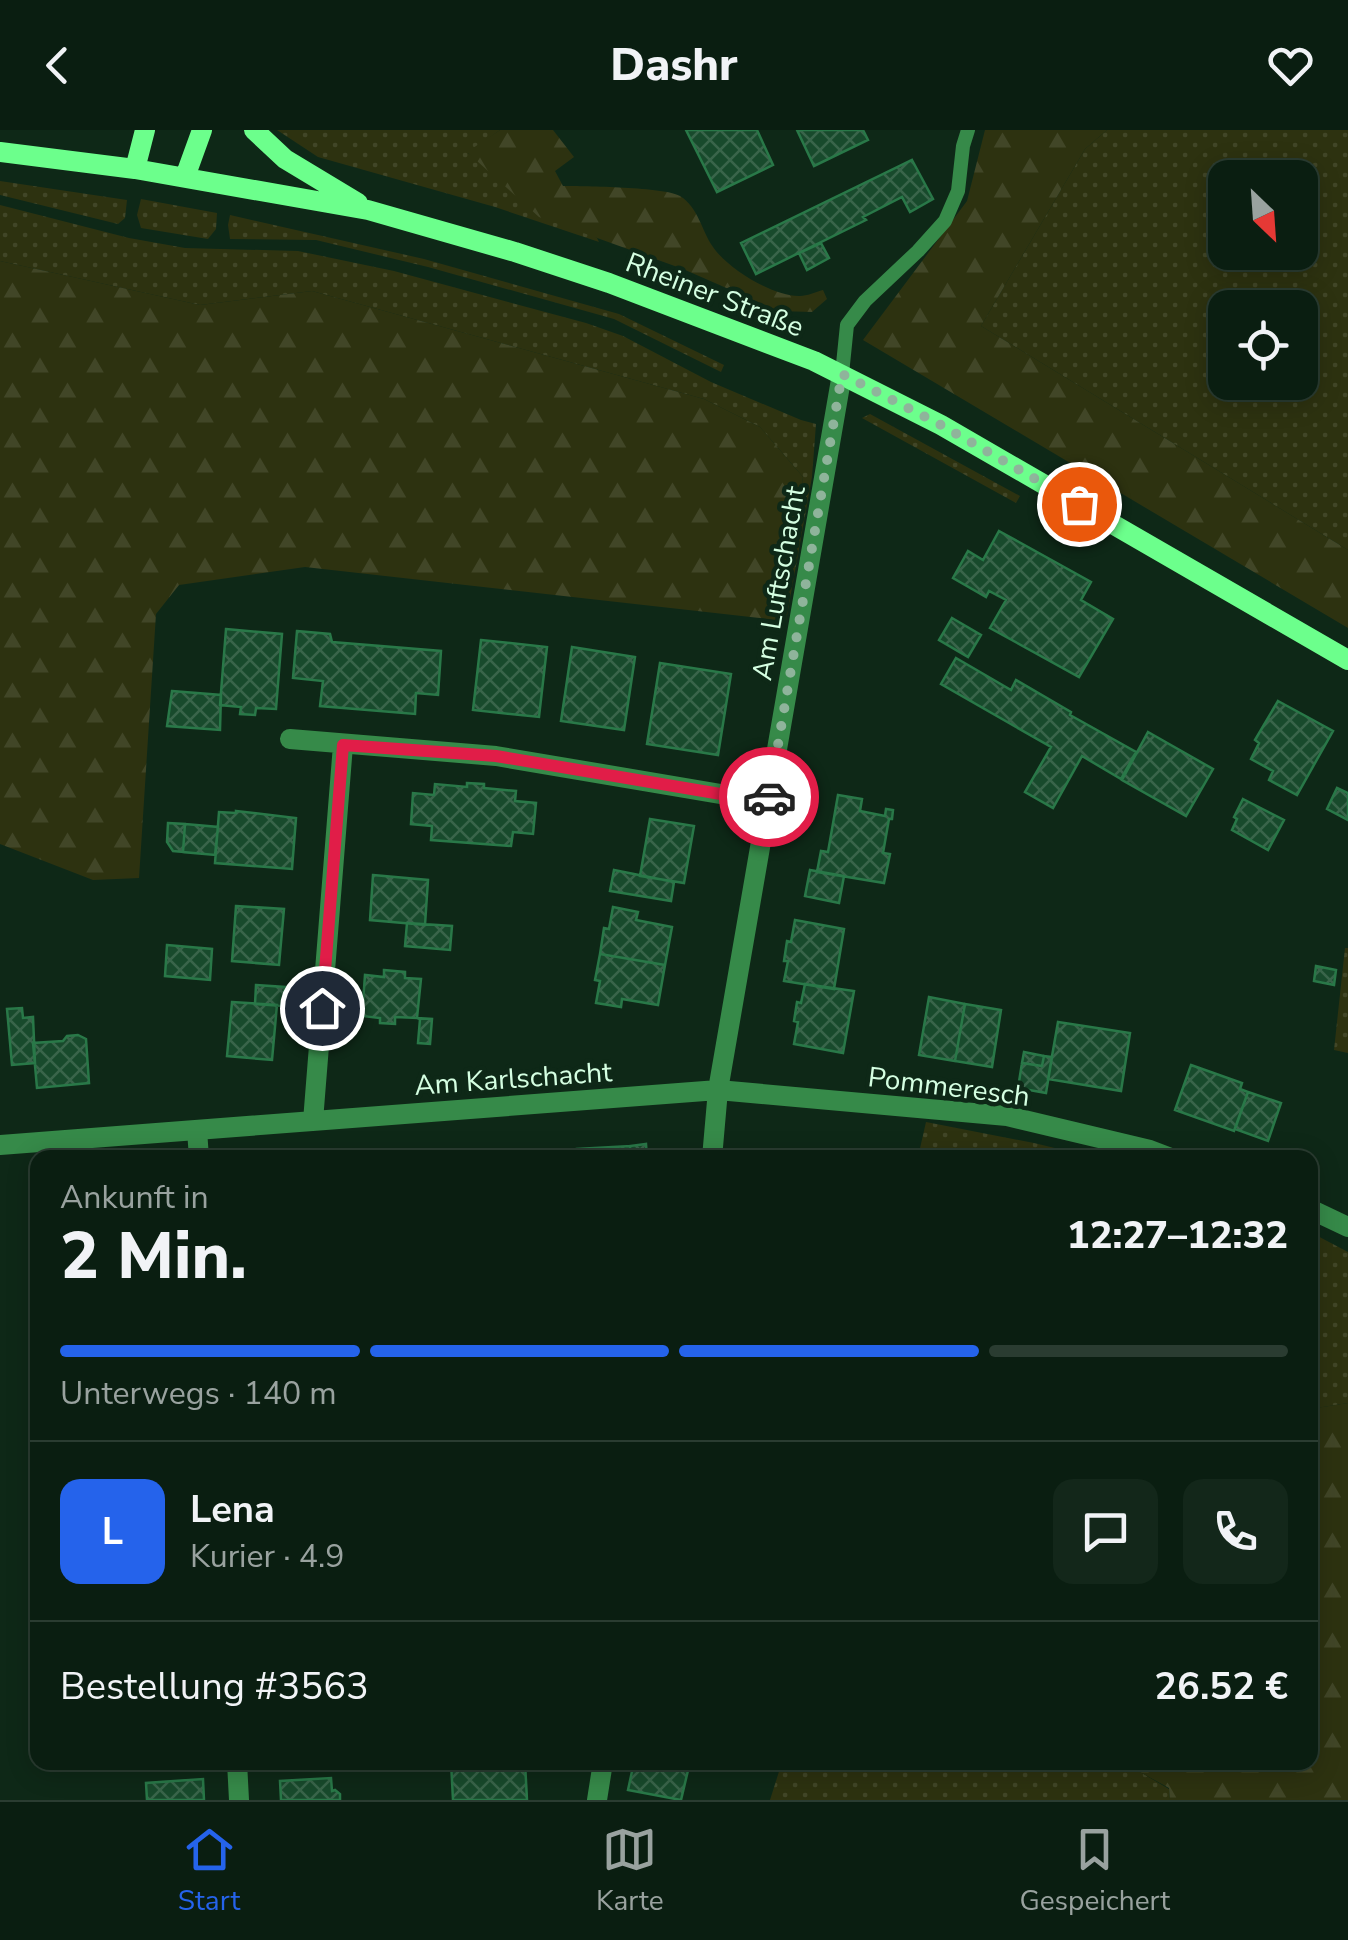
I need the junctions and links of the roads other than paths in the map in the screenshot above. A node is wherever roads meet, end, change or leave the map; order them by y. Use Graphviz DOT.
graph roads {
  1 [pos="145,130"];
  2 [pos="202,130"];
  3 [pos="254,130"];
  4 [pos="968,130"];
  5 [pos="0,152"];
  6 [pos="135,170"];
  7 [pos="185,177"];
  8 [pos="368,210"];
  9 [pos="842,374"];
  10 [pos="1348,660"];
  11 [pos="290,739"];
  12 [pos="343,745"];
  13 [pos="768,802"];
  14 [pos="718,1090"];
  15 [pos="313,1121"];
  16 [pos="197,1130"];
  17 [pos="0,1146"];
  18 [pos="198,1150"];
  19 [pos="713,1150"];
  20 [pos="1150,1150"];
  21 [pos="1318,1213"];
  22 [pos="1348,1227"];
  23 [pos="237,1770"];
  24 [pos="603,1770"];
  25 [pos="239,1800"];
  26 [pos="597,1800"];
  1 -- 6 [label="main road"];
  2 -- 7 [label="main road"];
  3 -- 8 [label="main road"];
  4 -- 9 [label="lane"];
  5 -- 6 [label="main road, Rheiner Straße"];
  6 -- 7 [label="main road, Rheiner Straße"];
  7 -- 8 [label="main road, Rheiner Straße"];
  8 -- 9 [label="main road, Rheiner Straße"];
  9 -- 10 [label="main road, Rheiner Straße"];
  9 -- 13 [label="street, Am Luftschacht"];
  11 -- 12 [label="street"];
  12 -- 13 [label="street"];
  12 -- 15 [label="street"];
  13 -- 14 [label="street, Am Luftschacht"];
  14 -- 15 [label="street, Am Karlschacht"];
  14 -- 19 [label="street, Am Luftschacht"];
  14 -- 20 [label="street, Pommeresch"];
  15 -- 16 [label="street, Am Karlschacht"];
  16 -- 17 [label="street, Am Karlschacht"];
  16 -- 18 [label="street"];
  21 -- 22 [label="street"];
  23 -- 25 [label="street"];
  24 -- 26 [label="street"];
}
